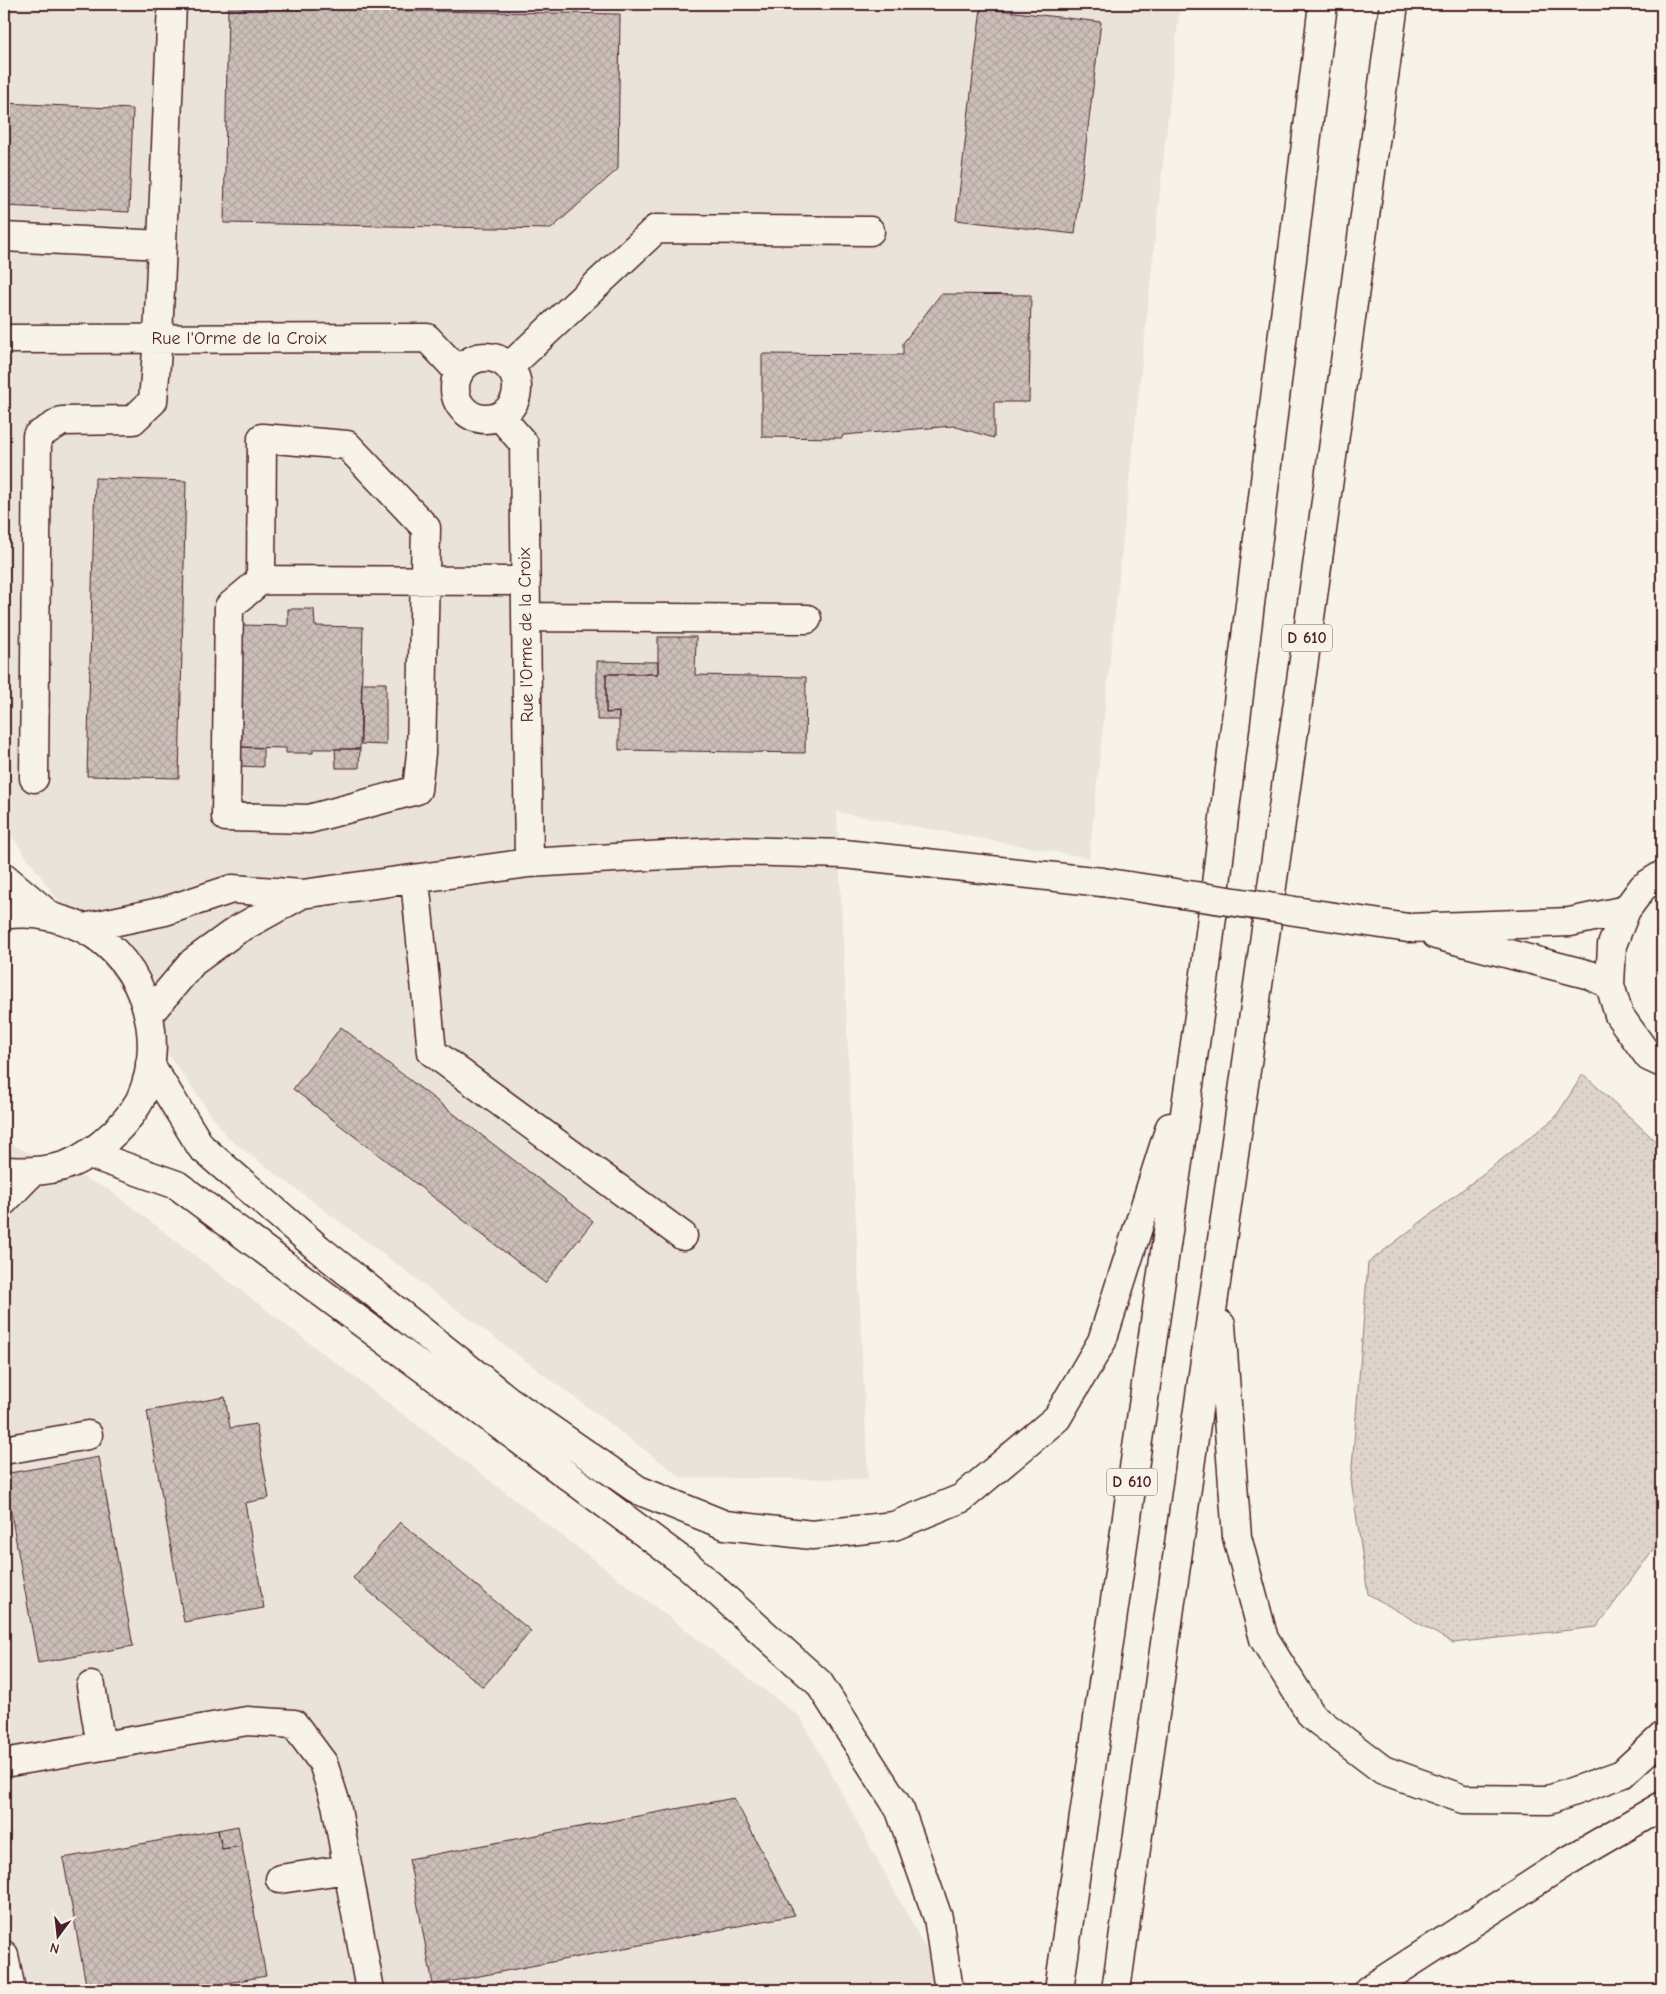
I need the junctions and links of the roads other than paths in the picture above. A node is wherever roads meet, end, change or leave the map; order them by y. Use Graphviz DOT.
graph roads {
  1 [pos="172,4"];
  2 [pos="1323,4"];
  3 [pos="1394,4"];
  4 [pos="870,231"];
  5 [pos="4,237"];
  6 [pos="162,245"];
  7 [pos="158,338"];
  8 [pos="4,339"];
  9 [pos="509,367"];
  10 [pos="459,372"];
  11 [pos="500,416"];
  12 [pos="261,580"];
  13 [pos="425,580"];
  14 [pos="526,581"];
  15 [pos="526,617"];
  16 [pos="807,619"];
  17 [pos="34,778"];
  18 [pos="529,863"];
  19 [pos="1662,875"];
  20 [pos="4,877"];
  21 [pos="415,880"];
  22 [pos="302,894"];
  23 [pos="1626,910"];
  24 [pos="4,915"];
  25 [pos="49,915"];
  26 [pos="84,928"];
  27 [pos="1408,928"];
  28 [pos="1610,985"];
  29 [pos="149,1014"];
  30 [pos="1194,1049"];
  31 [pos="1662,1063"];
  32 [pos="150,1064"];
  33 [pos="89,1154"];
  34 [pos="4,1171"];
  35 [pos="32,1172"];
  36 [pos="4,1201"];
  37 [pos="684,1236"];
  38 [pos="1217,1272"];
  39 [pos="88,1435"];
  40 [pos="4,1450"];
  41 [pos="91,1686"];
  42 [pos="1662,1737"];
  43 [pos="101,1746"];
  44 [pos="4,1763"];
  45 [pos="1662,1806"];
  46 [pos="348,1870"];
  47 [pos="280,1879"];
  48 [pos="4,1955"];
  49 [pos="10,1990"];
  50 [pos="370,1990"];
  51 [pos="949,1990"];
  52 [pos="1059,1990"];
  53 [pos="1116,1990"];
  54 [pos="1368,1990"];
  1 -- 6 [label="main road"];
  2 -- 30 [label="main road, D 610"];
  3 -- 38 [label="main road, D 610"];
  4 -- 9 [label="main road"];
  5 -- 6 [label="main road"];
  6 -- 7 [label="main road"];
  7 -- 8 [label="main road, Rue l'Orme de la Croix"];
  7 -- 10 [label="main road, Rue l'Orme de la Croix"];
  7 -- 17 [label="main road"];
  9 -- 10 [label="main road"];
  9 -- 11 [label="main road"];
  10 -- 11 [label="main road"];
  11 -- 14 [label="main road, Rue l'Orme de la Croix"];
  12 -- 13 [label="main road"];
  12 -- 13 [label="main road"];
  12 -- 13 [label="main road"];
  13 -- 14 [label="main road"];
  14 -- 15 [label="main road, Rue l'Orme de la Croix"];
  15 -- 16 [label="main road"];
  15 -- 18 [label="main road, Rue l'Orme de la Croix"];
  18 -- 21 [label="main road"];
  18 -- 27 [label="main road, bridge"];
  19 -- 23 [label="main road"];
  20 -- 25 [label="main road"];
  21 -- 22 [label="main road"];
  21 -- 37 [label="main road"];
  22 -- 26 [label="main road"];
  22 -- 29 [label="main road"];
  23 -- 27 [label="main road"];
  23 -- 28 [label="main road"];
  24 -- 25 [label="main road"];
  25 -- 26 [label="main road"];
  26 -- 29 [label="main road"];
  27 -- 28 [label="main road"];
  28 -- 31 [label="main road"];
  29 -- 32 [label="main road"];
  30 -- 32 [label="main road"];
  30 -- 52 [label="main road, D 610"];
  32 -- 33 [label="main road"];
  33 -- 35 [label="main road"];
  33 -- 51 [label="main road"];
  34 -- 35 [label="main road"];
  35 -- 36 [label="main road"];
  38 -- 42 [label="main road"];
  38 -- 53 [label="main road, D 610"];
  39 -- 40 [label="main road"];
  41 -- 43 [label="main road"];
  43 -- 44 [label="main road"];
  43 -- 46 [label="main road"];
  45 -- 54 [label="main road"];
  46 -- 47 [label="main road"];
  46 -- 50 [label="main road"];
  48 -- 49 [label="main road"];
}
